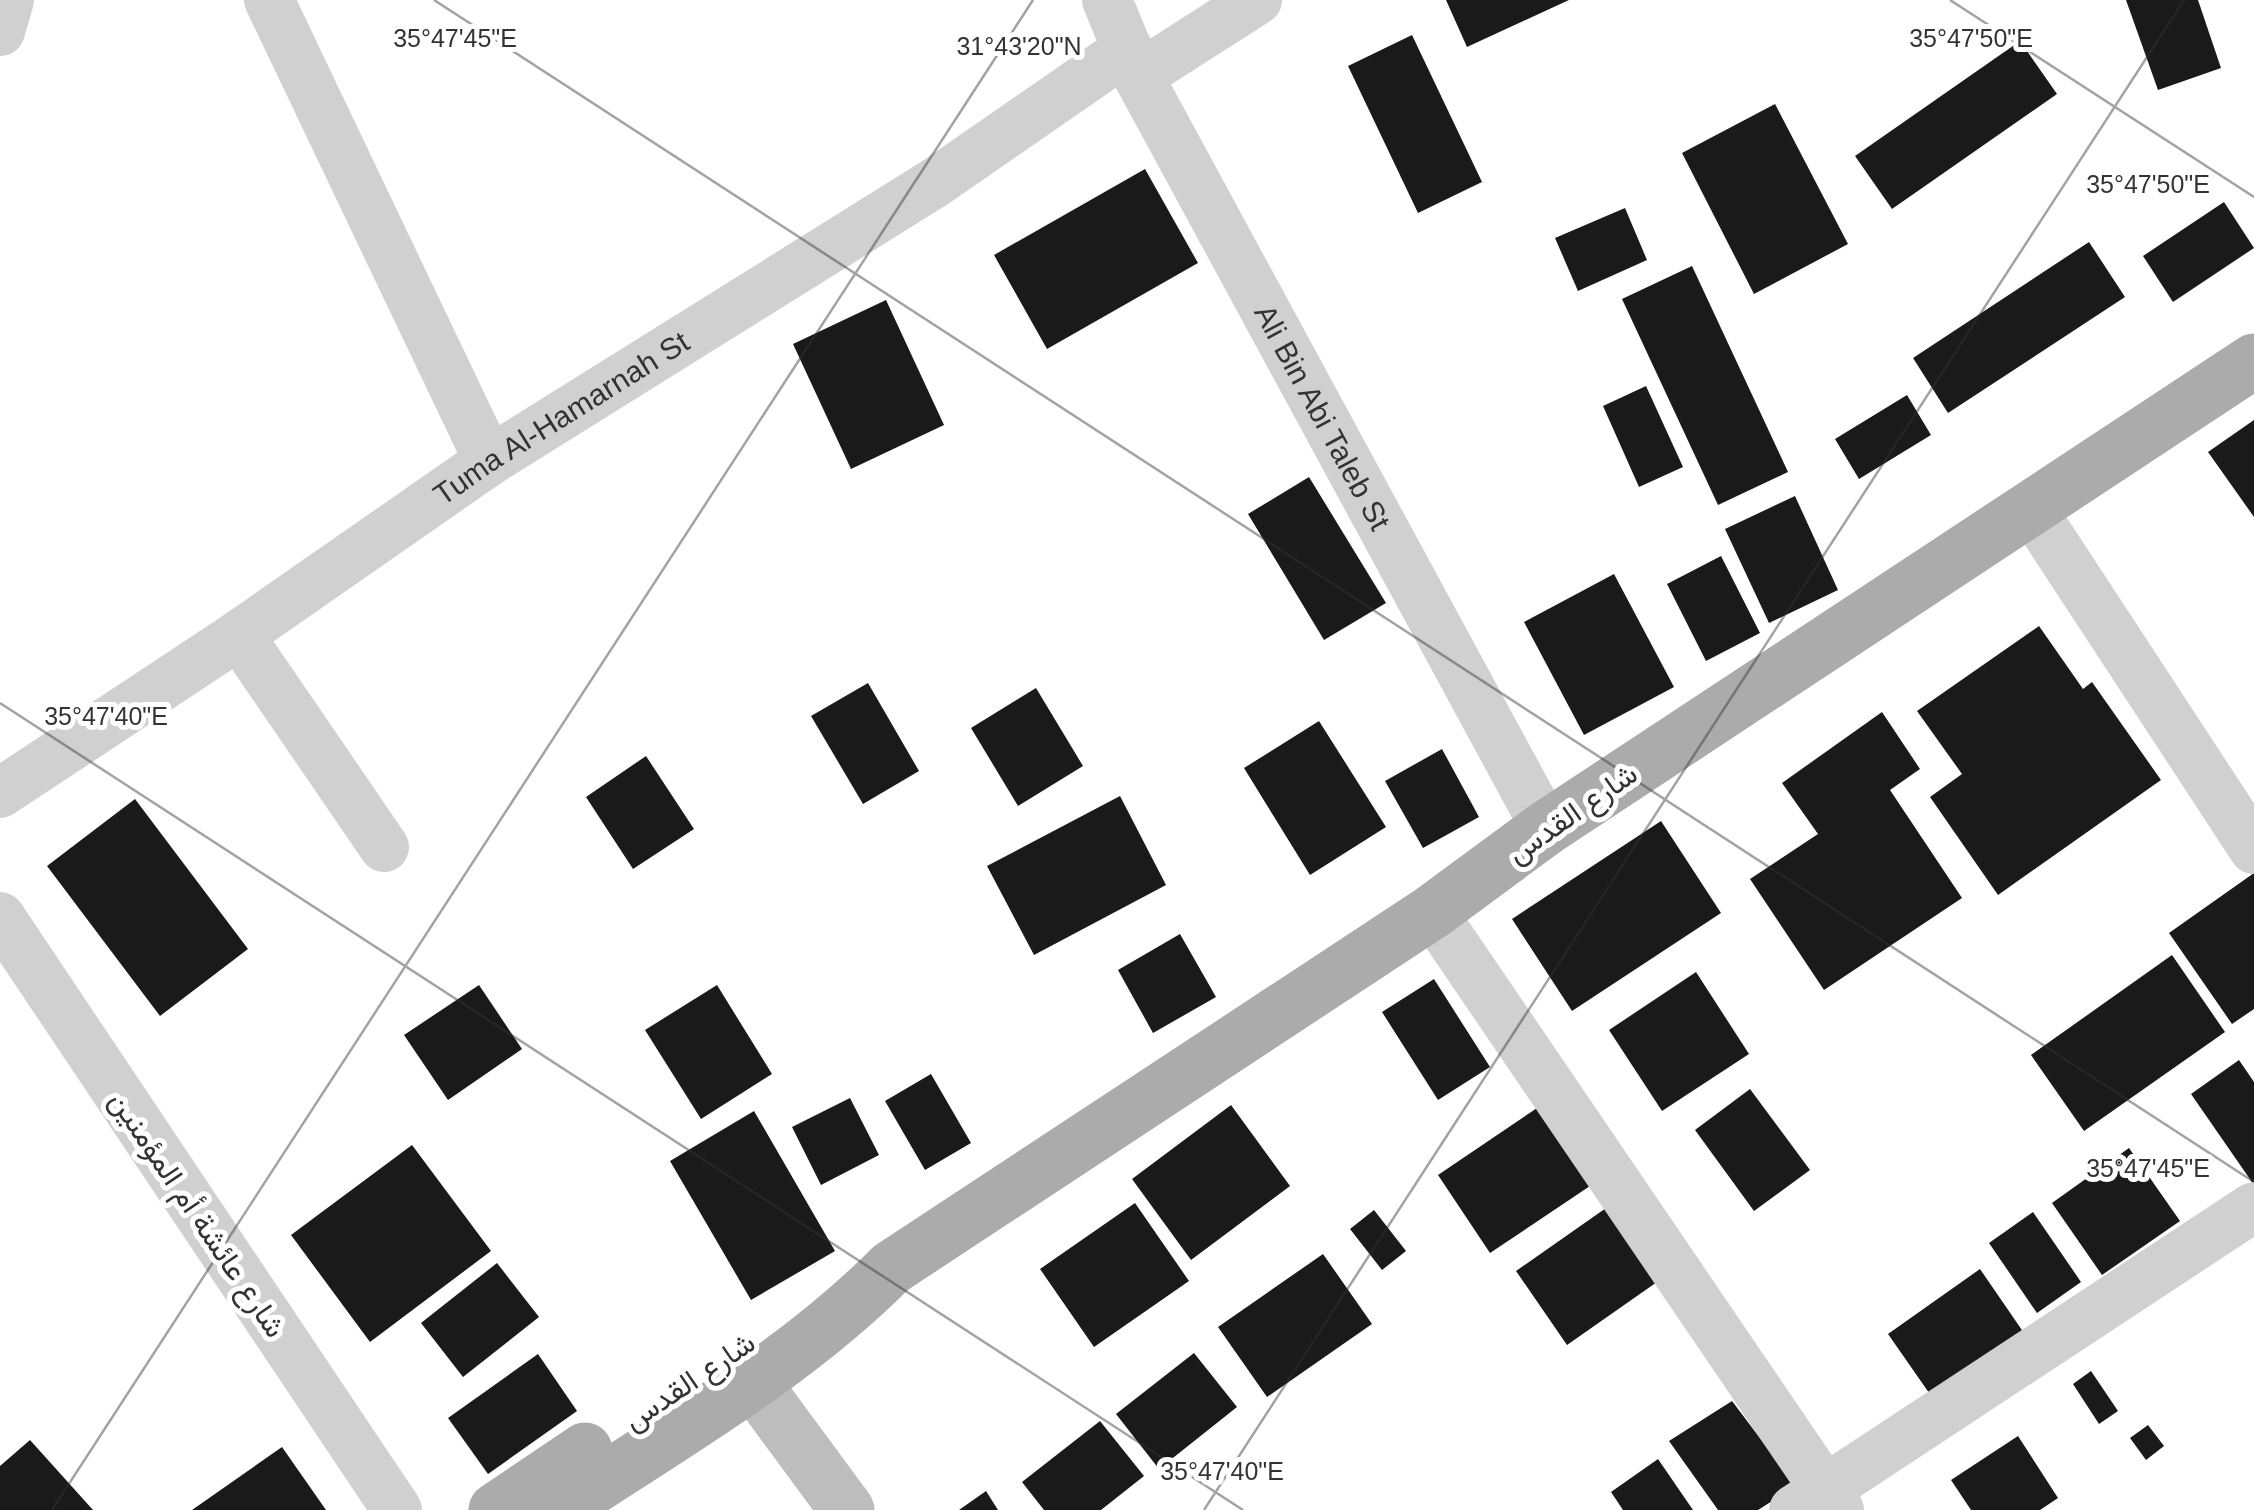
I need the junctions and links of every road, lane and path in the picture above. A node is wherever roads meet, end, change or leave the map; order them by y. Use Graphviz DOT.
graph roads {
  1 [pos="9,0"];
  2 [pos="269,0"];
  3 [pos="1107,0"];
  4 [pos="1257,0"];
  5 [pos="0,31"];
  6 [pos="1133,63"];
  7 [pos="2254,361"];
  8 [pos="489,461"];
  9 [pos="2030,506"];
  10 [pos="239,636"];
  11 [pos="0,793"];
  12 [pos="1546,828"];
  13 [pos="384,848"];
  14 [pos="2254,848"];
  15 [pos="1432,912"];
  16 [pos="0,917"];
  17 [pos="2254,1208"];
  18 [pos="742,1366"];
  19 [pos="1819,1503"];
  20 [pos="397,1510"];
  21 [pos="496,1510"];
  22 [pos="558,1510"];
  23 [pos="847,1510"];
  1 -- 5 [label="street"];
  2 -- 8 [label="street"];
  3 -- 6 [label="street, Ali Bin Abi Taleb St"];
  4 -- 6 [label="street, Tuma Al-Hamarnah St"];
  6 -- 8 [label="street, Tuma Al-Hamarnah St"];
  6 -- 12 [label="street, Ali Bin Abi Taleb St"];
  7 -- 9 [label="main road, شارع القدس"];
  8 -- 10 [label="street, Tuma Al-Hamarnah St"];
  9 -- 12 [label="main road, شارع القدس"];
  9 -- 14 [label="street"];
  10 -- 11 [label="street, Tuma Al-Hamarnah St"];
  10 -- 13 [label="street"];
  12 -- 15 [label="main road, شارع القدس"];
  15 -- 18 [label="main road, شارع القدس"];
  15 -- 19 [label="street"];
  16 -- 20 [label="street, شارع عائشة أم المؤمنين"];
  17 -- 19 [label="street"];
  18 -- 21 [label="main road, شارع القدس"];
  18 -- 22 [label="main road, شارع القدس"];
  18 -- 23 [label="main road"];
}
